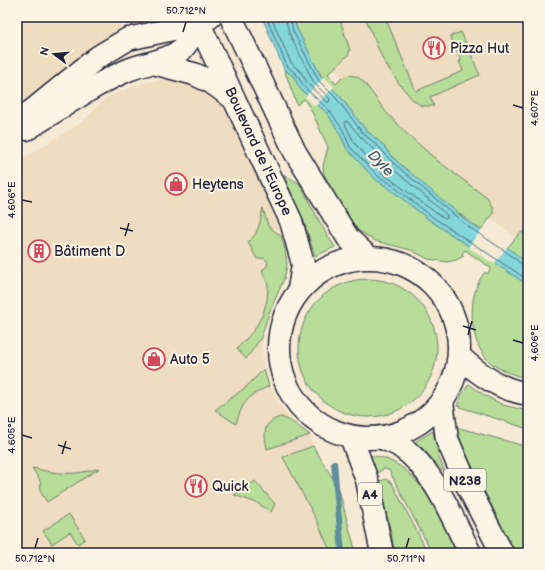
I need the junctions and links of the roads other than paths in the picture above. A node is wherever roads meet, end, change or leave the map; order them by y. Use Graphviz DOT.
graph roads {
  1 [pos="146,17"];
  2 [pos="231,17"];
  3 [pos="202,19"];
  4 [pos="128,38"];
  5 [pos="153,63"];
  6 [pos="234,98"];
  7 [pos="17,123"];
  8 [pos="17,132"];
  9 [pos="368,257"];
  10 [pos="299,290"];
  11 [pos="460,358"];
  12 [pos="528,394"];
  13 [pos="442,402"];
  14 [pos="351,437"];
  15 [pos="382,438"];
  16 [pos="382,553"];
  17 [pos="470,553"];
  18 [pos="502,553"];
  1 -- 4 [label="main road"];
  2 -- 9 [label="main road"];
  3 -- 4 [label="main road"];
  3 -- 5 [label="main road"];
  3 -- 6 [label="main road, Boulevard de l'Europe"];
  4 -- 7 [label="main road"];
  5 -- 6 [label="main road"];
  5 -- 8 [label="main road"];
  6 -- 10 [label="main road, Boulevard de l'Europe"];
  9 -- 10 [label="main road, Boulevard de l'Europe"];
  9 -- 11 [label="main road, Boulevard de l'Europe"];
  10 -- 14 [label="main road, Boulevard de l'Europe"];
  11 -- 12 [label="main road"];
  11 -- 13 [label="main road, Boulevard de l'Europe"];
  13 -- 15 [label="main road, Boulevard de l'Europe"];
  13 -- 18 [label="main road, N238"];
  14 -- 15 [label="main road, Boulevard de l'Europe"];
  14 -- 16 [label="main road, A4"];
  15 -- 17 [label="main road, Boulevard de l'Europe / N238"];
}
